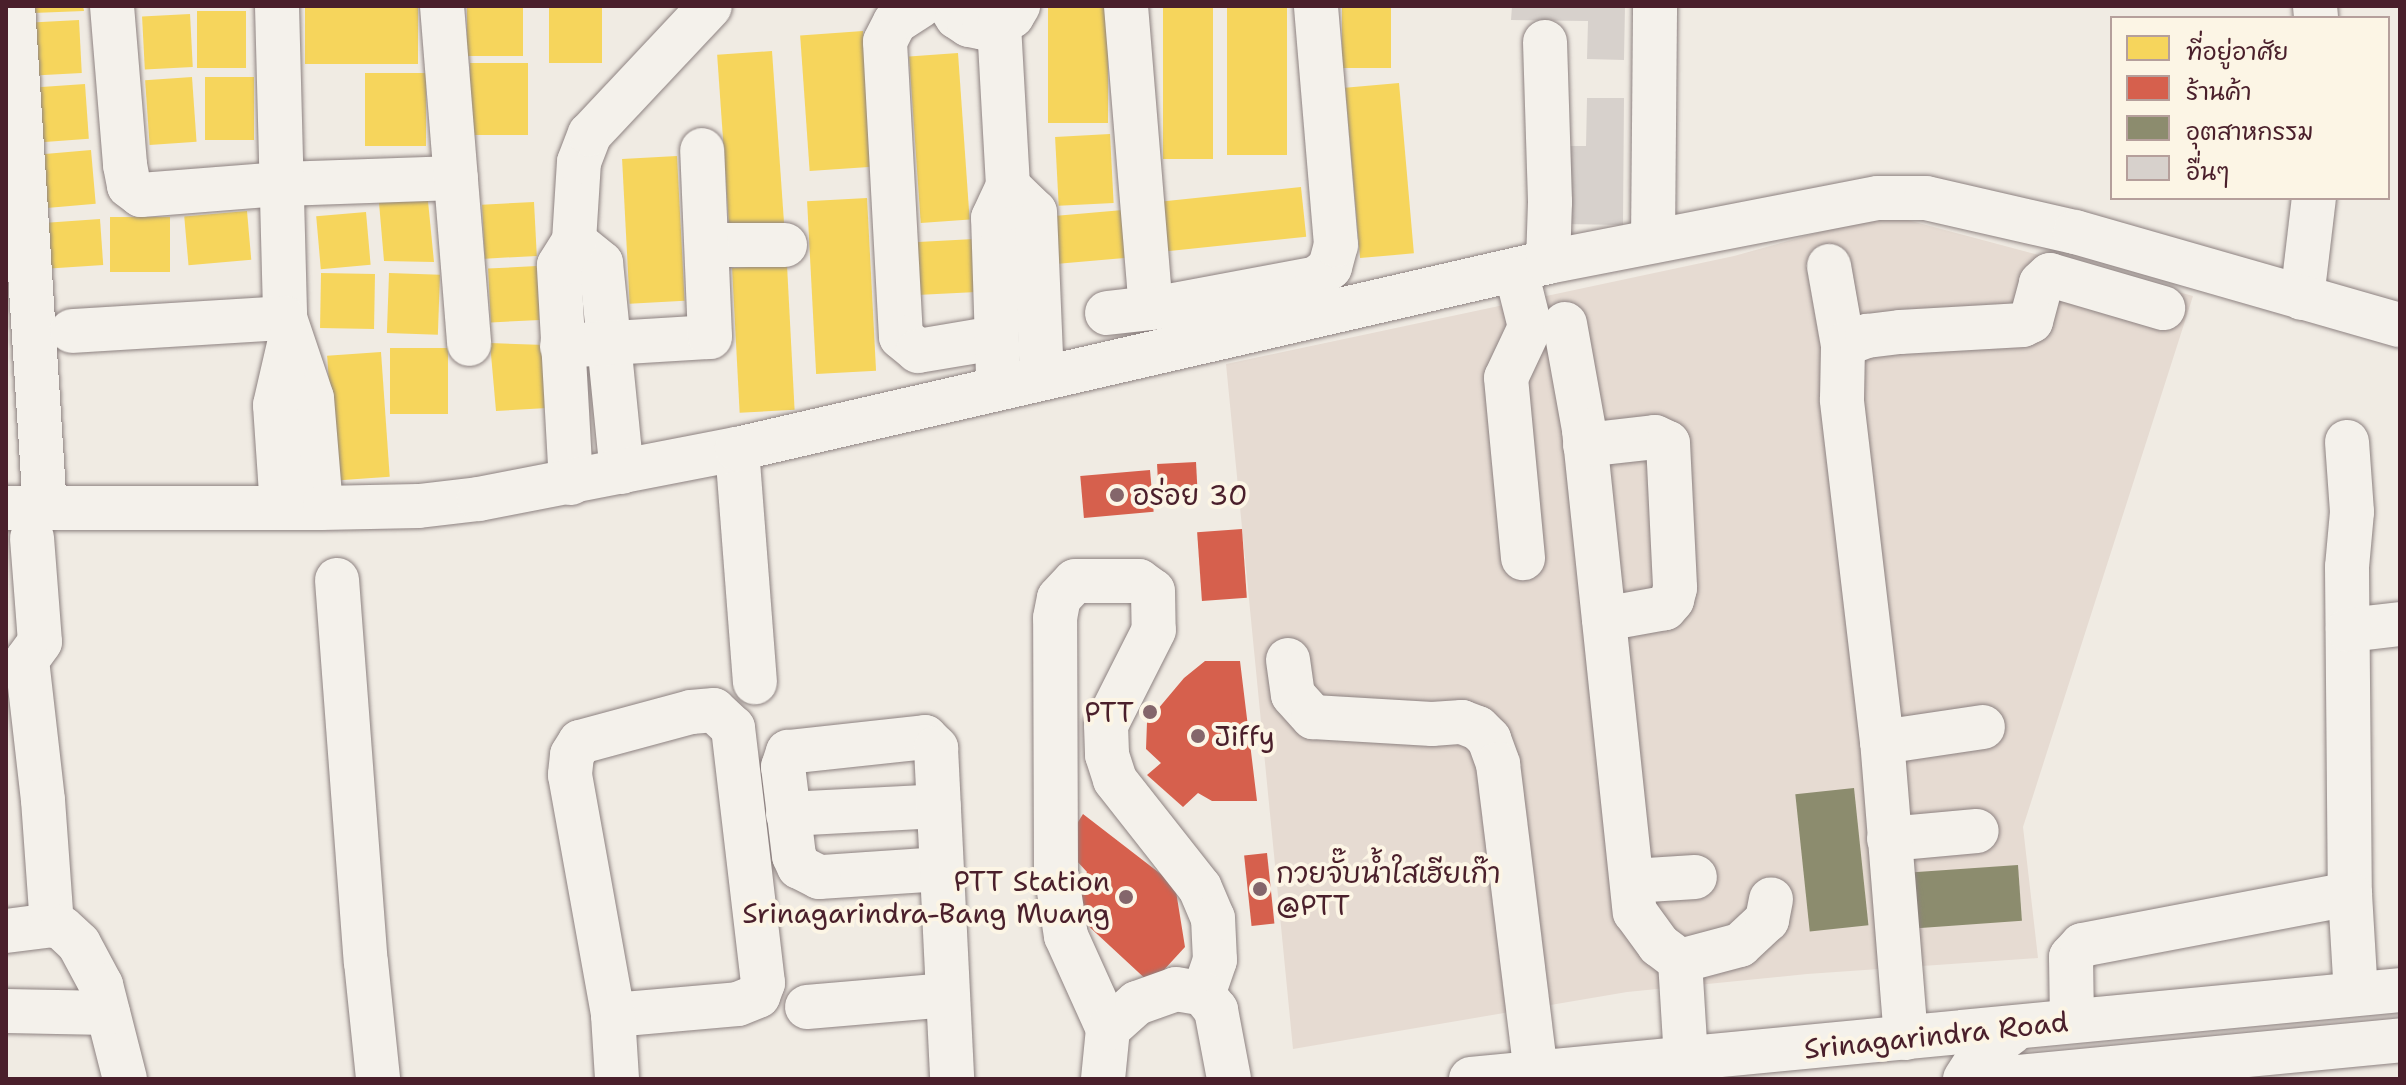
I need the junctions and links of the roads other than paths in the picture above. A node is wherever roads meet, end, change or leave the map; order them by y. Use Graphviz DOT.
graph roads {
  1 [pos="13,6"];
  2 [pos="112,6"];
  3 [pos="277,6"];
  4 [pos="442,6"];
  5 [pos="710,6"];
  6 [pos="920,6"];
  7 [pos="950,6"];
  8 [pos="1126,6"];
  9 [pos="1316,6"];
  10 [pos="1655,6"];
  11 [pos="1008,16"];
  12 [pos="1545,42"];
  13 [pos="702,150"];
  14 [pos="456,178"];
  15 [pos="282,184"];
  16 [pos="1008,186"];
  17 [pos="2314,200"];
  18 [pos="574,241"];
  19 [pos="1653,241"];
  20 [pos="708,245"];
  21 [pos="785,245"];
  22 [pos="1829,266"];
  23 [pos="1532,267"];
  24 [pos="2302,298"];
  25 [pos="1151,308"];
  26 [pos="2163,308"];
  27 [pos="1107,313"];
  28 [pos="1565,324"];
  29 [pos="2400,325"];
  30 [pos="287,329"];
  31 [pos="72,331"];
  32 [pos="978,341"];
  33 [pos="607,342"];
  34 [pos="469,344"];
  35 [pos="1843,345"];
  36 [pos="562,346"];
  37 [pos="1042,377"];
  38 [pos="999,387"];
  39 [pos="2347,442"];
  40 [pos="1585,445"];
  41 [pos="737,449"];
  42 [pos="622,472"];
  43 [pos="571,483"];
  44 [pos="302,508"];
  45 [pos="28,518"];
  46 [pos="1523,558"];
  47 [pos="337,580"];
  48 [pos="1604,619"];
  49 [pos="2400,624"];
  50 [pos="2348,630"];
  51 [pos="1288,660"];
  52 [pos="755,682"];
  53 [pos="1983,727"];
  54 [pos="1106,740"];
  55 [pos="1882,742"];
  56 [pos="1053,744"];
  57 [pos="939,806"];
  58 [pos="788,814"];
  59 [pos="1977,831"];
  60 [pos="1889,839"];
  61 [pos="941,869"];
  62 [pos="1695,877"];
  63 [pos="1632,881"];
  64 [pos="2350,894"];
  65 [pos="1771,899"];
  66 [pos="52,925"];
  67 [pos="6,931"];
  68 [pos="1680,961"];
  69 [pos="2400,990"];
  70 [pos="1203,994"];
  71 [pos="2356,994"];
  72 [pos="947,995"];
  73 [pos="807,1007"];
  74 [pos="6,1011"];
  75 [pos="108,1013"];
  76 [pos="613,1015"];
  77 [pos="2072,1021"];
  78 [pos="2023,1026"];
  79 [pos="1108,1029"];
  80 [pos="1906,1038"];
  81 [pos="2400,1040"];
  82 [pos="1686,1059"];
  83 [pos="1536,1073"];
  84 [pos="1626,1073"];
  85 [pos="125,1079"];
  86 [pos="378,1079"];
  87 [pos="617,1079"];
  88 [pos="952,1079"];
  89 [pos="1103,1079"];
  90 [pos="1229,1079"];
  91 [pos="1471,1079"];
  92 [pos="1965,1079"];
  93 [pos="1998,1079"];
  1 -- 45 [label="street"];
  2 -- 15 [label="street"];
  3 -- 15 [label="street"];
  4 -- 14 [label="street"];
  5 -- 18 [label="street"];
  6 -- 32 [label="street"];
  7 -- 11 [label="street"];
  8 -- 25 [label="street"];
  9 -- 25 [label="street"];
  10 -- 19 [label="street"];
  11 -- 16 [label="street"];
  12 -- 23 [label="street"];
  13 -- 20 [label="street"];
  14 -- 15 [label="street"];
  14 -- 34 [label="street"];
  15 -- 30 [label="street"];
  16 -- 37 [label="street"];
  16 -- 38 [label="street"];
  17 -- 24 [label="street"];
  18 -- 33 [label="street"];
  18 -- 36 [label="street"];
  19 -- 23 [label="street"];
  19 -- 24 [label="street"];
  20 -- 21 [label="street"];
  20 -- 33 [label="street"];
  22 -- 35 [label="street"];
  23 -- 37 [label="street"];
  23 -- 46 [label="street"];
  24 -- 29 [label="street"];
  25 -- 27 [label="street"];
  26 -- 35 [label="street"];
  28 -- 40 [label="street"];
  30 -- 31 [label="street"];
  30 -- 44 [label="street"];
  33 -- 36 [label="street"];
  33 -- 42 [label="street"];
  35 -- 55 [label="street"];
  36 -- 43 [label="street"];
  37 -- 38 [label="street"];
  38 -- 41 [label="street"];
  39 -- 50 [label="street"];
  40 -- 48 [label="street"];
  40 -- 48 [label="street"];
  41 -- 42 [label="street"];
  41 -- 52 [label="street"];
  42 -- 43 [label="street"];
  43 -- 44 [label="street"];
  44 -- 45 [label="street"];
  45 -- 66 [label="street"];
  47 -- 86 [label="street"];
  48 -- 63 [label="street"];
  49 -- 50 [label="street"];
  50 -- 64 [label="street"];
  51 -- 83 [label="street"];
  53 -- 55 [label="street"];
  54 -- 56 [label="street"];
  54 -- 56 [label="street"];
  54 -- 70 [label="street"];
  55 -- 60 [label="street"];
  56 -- 79 [label="street"];
  57 -- 58 [label="street"];
  57 -- 58 [label="street"];
  57 -- 61 [label="street"];
  58 -- 61 [label="street"];
  59 -- 60 [label="street"];
  60 -- 80 [label="street"];
  61 -- 72 [label="street"];
  62 -- 63 [label="street"];
  63 -- 68 [label="street"];
  64 -- 71 [label="street"];
  64 -- 77 [label="street"];
  65 -- 68 [label="street"];
  66 -- 67 [label="street"];
  66 -- 75 [label="street"];
  68 -- 82 [label="street"];
  69 -- 71 [label="street, Srinagarindra Road"];
  70 -- 79 [label="street"];
  70 -- 90 [label="street"];
  71 -- 77 [label="street, Srinagarindra Road"];
  72 -- 73 [label="street"];
  72 -- 88 [label="street"];
  74 -- 75 [label="street"];
  75 -- 85 [label="street"];
  76 -- 76 [label="street"];
  76 -- 87 [label="street"];
  77 -- 78 [label="street, Srinagarindra Road"];
  78 -- 80 [label="street, Srinagarindra Road"];
  78 -- 92 [label="street"];
  79 -- 89 [label="street"];
  80 -- 82 [label="street, Srinagarindra Road"];
  81 -- 93 [label="street, Srinagarindra Road"];
  82 -- 84 [label="street, Srinagarindra Road"];
  83 -- 84 [label="street, Srinagarindra Road"];
  83 -- 91 [label="street, Srinagarindra Road"];
}
